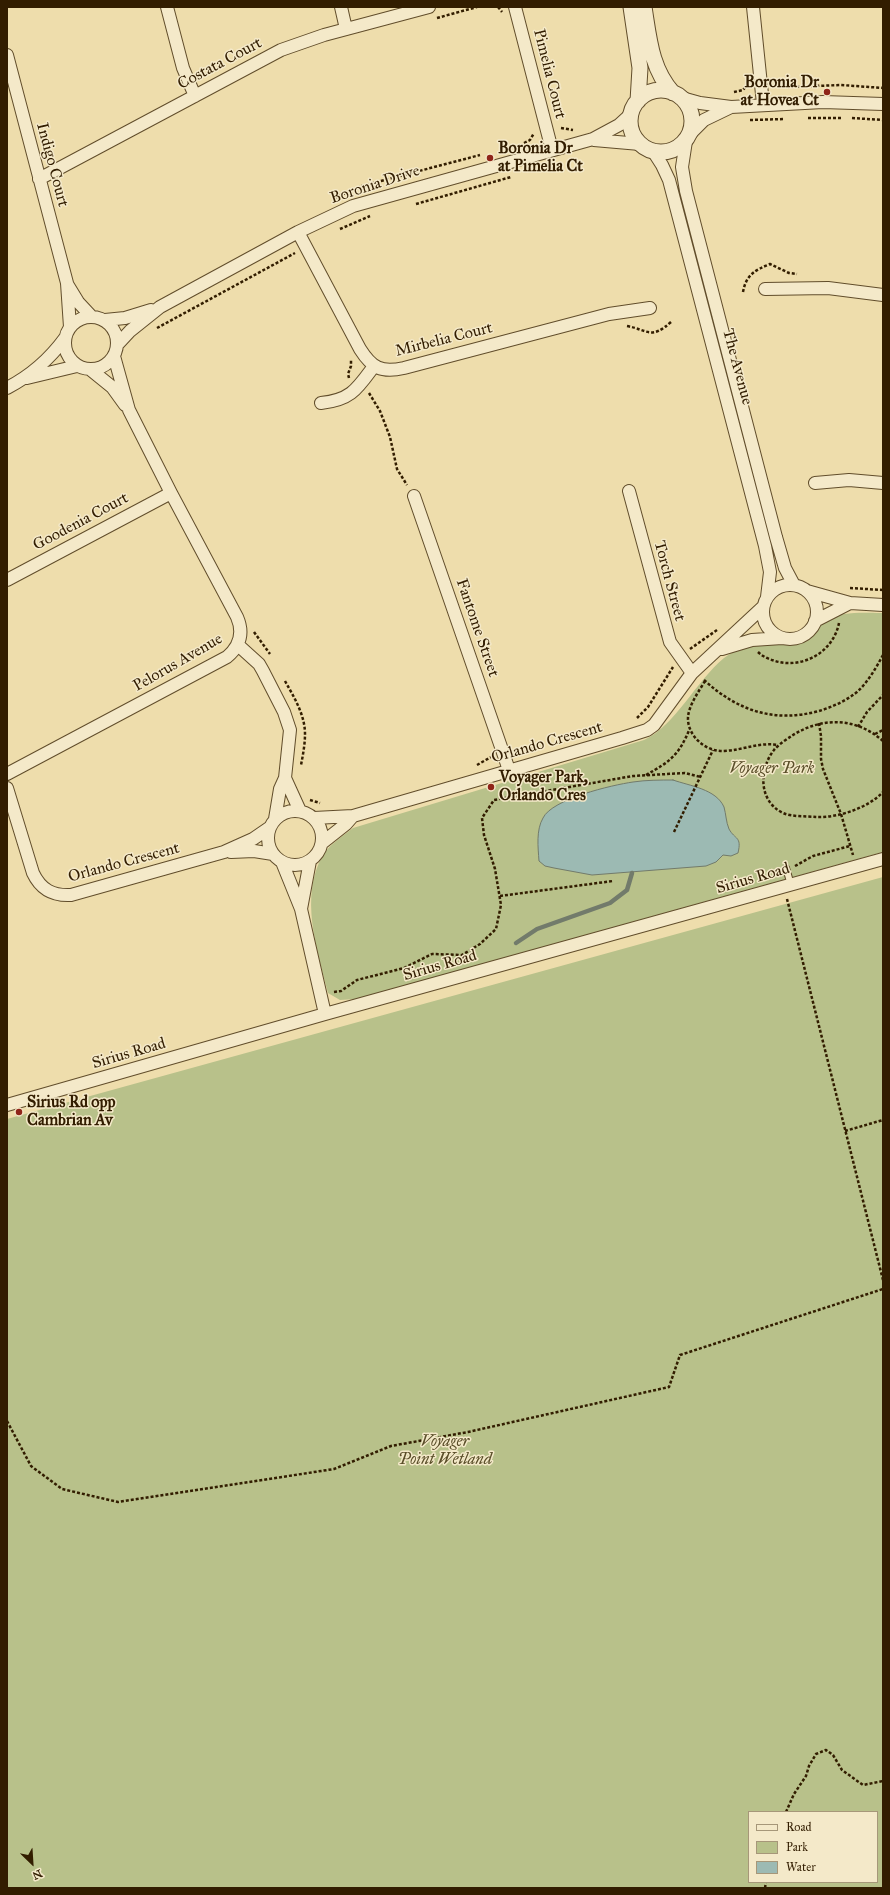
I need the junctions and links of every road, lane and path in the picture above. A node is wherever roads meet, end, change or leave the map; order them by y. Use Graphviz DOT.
graph roads {
  1 [pos="167,7"];
  2 [pos="341,7"];
  3 [pos="429,7"];
  4 [pos="478,7"];
  5 [pos="498,7"];
  6 [pos="515,7"];
  7 [pos="631,7"];
  8 [pos="644,7"];
  9 [pos="753,7"];
  10 [pos="504,16"];
  11 [pos="434,19"];
  12 [pos="346,29"];
  13 [pos="7,55"];
  14 [pos="773,76"];
  15 [pos="780,85"];
  16 [pos="746,86"];
  17 [pos="883,88"];
  18 [pos="775,89"];
  19 [pos="731,93"];
  20 [pos="196,96"];
  21 [pos="678,96"];
  22 [pos="763,104"];
  23 [pos="883,104"];
  24 [pos="731,107"];
  25 [pos="635,108"];
  26 [pos="802,118"];
  27 [pos="787,119"];
  28 [pos="745,120"];
  29 [pos="883,120"];
  30 [pos="561,128"];
  31 [pos="576,129"];
  32 [pos="534,130"];
  33 [pos="688,137"];
  34 [pos="593,140"];
  35 [pos="519,145"];
  36 [pos="646,148"];
  37 [pos="552,150"];
  38 [pos="488,153"];
  39 [pos="515,176"];
  40 [pos="39,180"];
  41 [pos="328,202"];
  42 [pos="410,206"];
  43 [pos="374,215"];
  44 [pos="335,230"];
  45 [pos="298,232"];
  46 [pos="305,246"];
  47 [pos="67,283"];
  48 [pos="765,289"];
  49 [pos="883,294"];
  50 [pos="160,307"];
  51 [pos="650,308"];
  52 [pos="92,317"];
  53 [pos="105,320"];
  54 [pos="154,330"];
  55 [pos="67,333"];
  56 [pos="115,351"];
  57 [pos="77,366"];
  58 [pos="374,366"];
  59 [pos="91,370"];
  60 [pos="26,378"];
  61 [pos="7,388"];
  62 [pos="321,403"];
  63 [pos="129,410"];
  64 [pos="815,483"];
  65 [pos="883,483"];
  66 [pos="629,491"];
  67 [pos="171,493"];
  68 [pos="414,496"];
  69 [pos="7,580"];
  70 [pos="794,585"];
  71 [pos="847,588"];
  72 [pos="883,590"];
  73 [pos="806,591"];
  74 [pos="765,602"];
  75 [pos="850,603"];
  76 [pos="883,605"];
  77 [pos="840,619"];
  78 [pos="815,621"];
  79 [pos="718,629"];
  80 [pos="253,630"];
  81 [pos="782,638"];
  82 [pos="238,645"];
  83 [pos="754,648"];
  84 [pos="717,650"];
  85 [pos="883,655"];
  86 [pos="272,657"];
  87 [pos="681,659"];
  88 [pos="693,672"];
  89 [pos="282,676"];
  90 [pos="704,681"];
  91 [pos="883,695"];
  92 [pos="630,722"];
  93 [pos="819,723"];
  94 [pos="690,726"];
  95 [pos="858,727"];
  96 [pos="883,730"];
  97 [pos="874,734"];
  98 [pos="883,740"];
  99 [pos="779,746"];
  100 [pos="534,748"];
  101 [pos="515,750"];
  102 [pos="713,750"];
  103 [pos="491,757"];
  104 [pos="475,766"];
  105 [pos="509,770"];
  106 [pos="301,771"];
  107 [pos="7,774"];
  108 [pos="646,775"];
  109 [pos="701,777"];
  110 [pos="285,778"];
  111 [pos="7,788"];
  112 [pos="883,792"];
  113 [pos="305,797"];
  114 [pos="322,804"];
  115 [pos="300,811"];
  116 [pos="841,814"];
  117 [pos="353,816"];
  118 [pos="314,818"];
  119 [pos="272,824"];
  120 [pos="674,832"];
  121 [pos="322,843"];
  122 [pos="850,846"];
  123 [pos="224,852"];
  124 [pos="277,858"];
  125 [pos="883,859"];
  126 [pos="310,861"];
  127 [pos="856,867"];
  128 [pos="786,869"];
  129 [pos="613,881"];
  130 [pos="787,886"];
  131 [pos="500,896"];
  132 [pos="301,909"];
  133 [pos="321,994"];
  134 [pos="325,1014"];
  135 [pos="7,1105"];
  136 [pos="883,1120"];
  137 [pos="845,1131"];
  138 [pos="883,1280"];
  139 [pos="883,1289"];
  140 [pos="7,1421"];
  141 [pos="883,1781"];
  142 [pos="786,1811"];
  1 -- 20 [label="street"];
  2 -- 12 [label="street"];
  3 -- 12 [label="street, Costata Court"];
  4 -- 11 [label="path"];
  5 -- 10 [label="path"];
  6 -- 37 [label="street, Pimelia Court"];
  7 -- 25 [label="street"];
  8 -- 21 [label="street"];
  9 -- 22 [label="street"];
  12 -- 20 [label="street, Costata Court"];
  13 -- 40 [label="street, Indigo Court"];
  14 -- 15 [label="path"];
  15 -- 17 [label="path"];
  15 -- 18 [label="path"];
  16 -- 19 [label="path"];
  20 -- 40 [label="street, Costata Court"];
  21 -- 24 [label="street"];
  21 -- 25 [label="street"];
  21 -- 33 [label="street"];
  22 -- 23 [label="street"];
  22 -- 24 [label="street"];
  24 -- 33 [label="street"];
  25 -- 34 [label="street, Boronia Drive"];
  25 -- 36 [label="street"];
  26 -- 29 [label="path"];
  27 -- 28 [label="path"];
  30 -- 31 [label="path"];
  32 -- 35 [label="path"];
  33 -- 36 [label="street"];
  33 -- 70 [label="street, The Avenue"];
  34 -- 36 [label="street, Boronia Drive"];
  34 -- 37 [label="street, Boronia Drive"];
  36 -- 74 [label="street, The Avenue"];
  37 -- 45 [label="street, Boronia Drive"];
  38 -- 41 [label="path"];
  39 -- 42 [label="path"];
  40 -- 47 [label="street, Indigo Court"];
  43 -- 44 [label="path"];
  45 -- 46 [label="street"];
  45 -- 50 [label="street, Boronia Drive"];
  46 -- 54 [label="path"];
  46 -- 58 [label="street"];
  47 -- 52 [label="street, Indigo Court"];
  47 -- 55 [label="street, Indigo Court"];
  48 -- 49 [label="street"];
  50 -- 53 [label="street, Boronia Drive"];
  50 -- 56 [label="street, Boronia Drive"];
  51 -- 58 [label="street, Mirbelia Court"];
  52 -- 53 [label="street"];
  52 -- 55 [label="street"];
  53 -- 56 [label="street"];
  55 -- 57 [label="street"];
  55 -- 60 [label="street"];
  56 -- 59 [label="street"];
  56 -- 63 [label="street, Pelorus Avenue"];
  57 -- 59 [label="street"];
  57 -- 60 [label="street"];
  58 -- 62 [label="street"];
  59 -- 63 [label="street, Pelorus Avenue"];
  60 -- 61 [label="street"];
  63 -- 67 [label="street, Pelorus Avenue"];
  64 -- 65 [label="street"];
  66 -- 87 [label="street, Torch Street"];
  67 -- 69 [label="street, Goodenia Court"];
  67 -- 82 [label="street, Pelorus Avenue"];
  68 -- 105 [label="street, Fantome Street"];
  70 -- 73 [label="street"];
  70 -- 74 [label="street"];
  71 -- 72 [label="path"];
  73 -- 75 [label="street"];
  73 -- 78 [label="street"];
  74 -- 81 [label="street"];
  74 -- 84 [label="street, Orlando Crescent"];
  75 -- 76 [label="street"];
  75 -- 78 [label="street"];
  77 -- 83 [label="path"];
  78 -- 81 [label="street"];
  79 -- 87 [label="path"];
  80 -- 86 [label="path"];
  81 -- 84 [label="street, Orlando Crescent"];
  82 -- 107 [label="street, Pelorus Avenue"];
  82 -- 110 [label="street"];
  84 -- 88 [label="street, Orlando Crescent"];
  85 -- 90 [label="path"];
  87 -- 88 [label="street, Torch Street"];
  87 -- 92 [label="path"];
  88 -- 90 [label="path"];
  88 -- 105 [label="street, Orlando Crescent"];
  89 -- 106 [label="path"];
  90 -- 94 [label="path"];
  91 -- 95 [label="path"];
  93 -- 95 [label="path"];
  93 -- 99 [label="path"];
  93 -- 116 [label="path"];
  94 -- 102 [label="path"];
  94 -- 108 [label="path"];
  95 -- 97 [label="path"];
  96 -- 97 [label="path"];
  97 -- 98 [label="path"];
  99 -- 102 [label="path"];
  99 -- 116 [label="path"];
  100 -- 101 [label="path"];
  102 -- 109 [label="path"];
  103 -- 104 [label="path"];
  105 -- 117 [label="street, Orlando Crescent"];
  108 -- 109 [label="path"];
  108 -- 131 [label="path"];
  109 -- 120 [label="path"];
  110 -- 115 [label="street"];
  110 -- 119 [label="street"];
  111 -- 123 [label="street, Orlando Crescent"];
  112 -- 116 [label="path"];
  113 -- 114 [label="path"];
  115 -- 118 [label="street"];
  115 -- 119 [label="street"];
  116 -- 122 [label="path"];
  117 -- 118 [label="street, Orlando Crescent"];
  117 -- 121 [label="street, Orlando Crescent"];
  118 -- 121 [label="street"];
  119 -- 123 [label="street, Orlando Crescent"];
  119 -- 124 [label="street"];
  121 -- 126 [label="street"];
  122 -- 127 [label="path"];
  122 -- 128 [label="path"];
  123 -- 124 [label="street, Orlando Crescent"];
  124 -- 126 [label="street"];
  124 -- 132 [label="street"];
  125 -- 127 [label="street, Sirius Road"];
  126 -- 132 [label="street"];
  127 -- 130 [label="street, Sirius Road"];
  128 -- 130 [label="lane"];
  129 -- 131 [label="path"];
  130 -- 134 [label="street, Sirius Road"];
  130 -- 137 [label="path"];
  131 -- 133 [label="path"];
  132 -- 133 [label="street"];
  133 -- 134 [label="street"];
  134 -- 135 [label="street, Sirius Road"];
  136 -- 137 [label="path"];
  137 -- 138 [label="path"];
  139 -- 140 [label="path"];
  141 -- 142 [label="path"];
}
